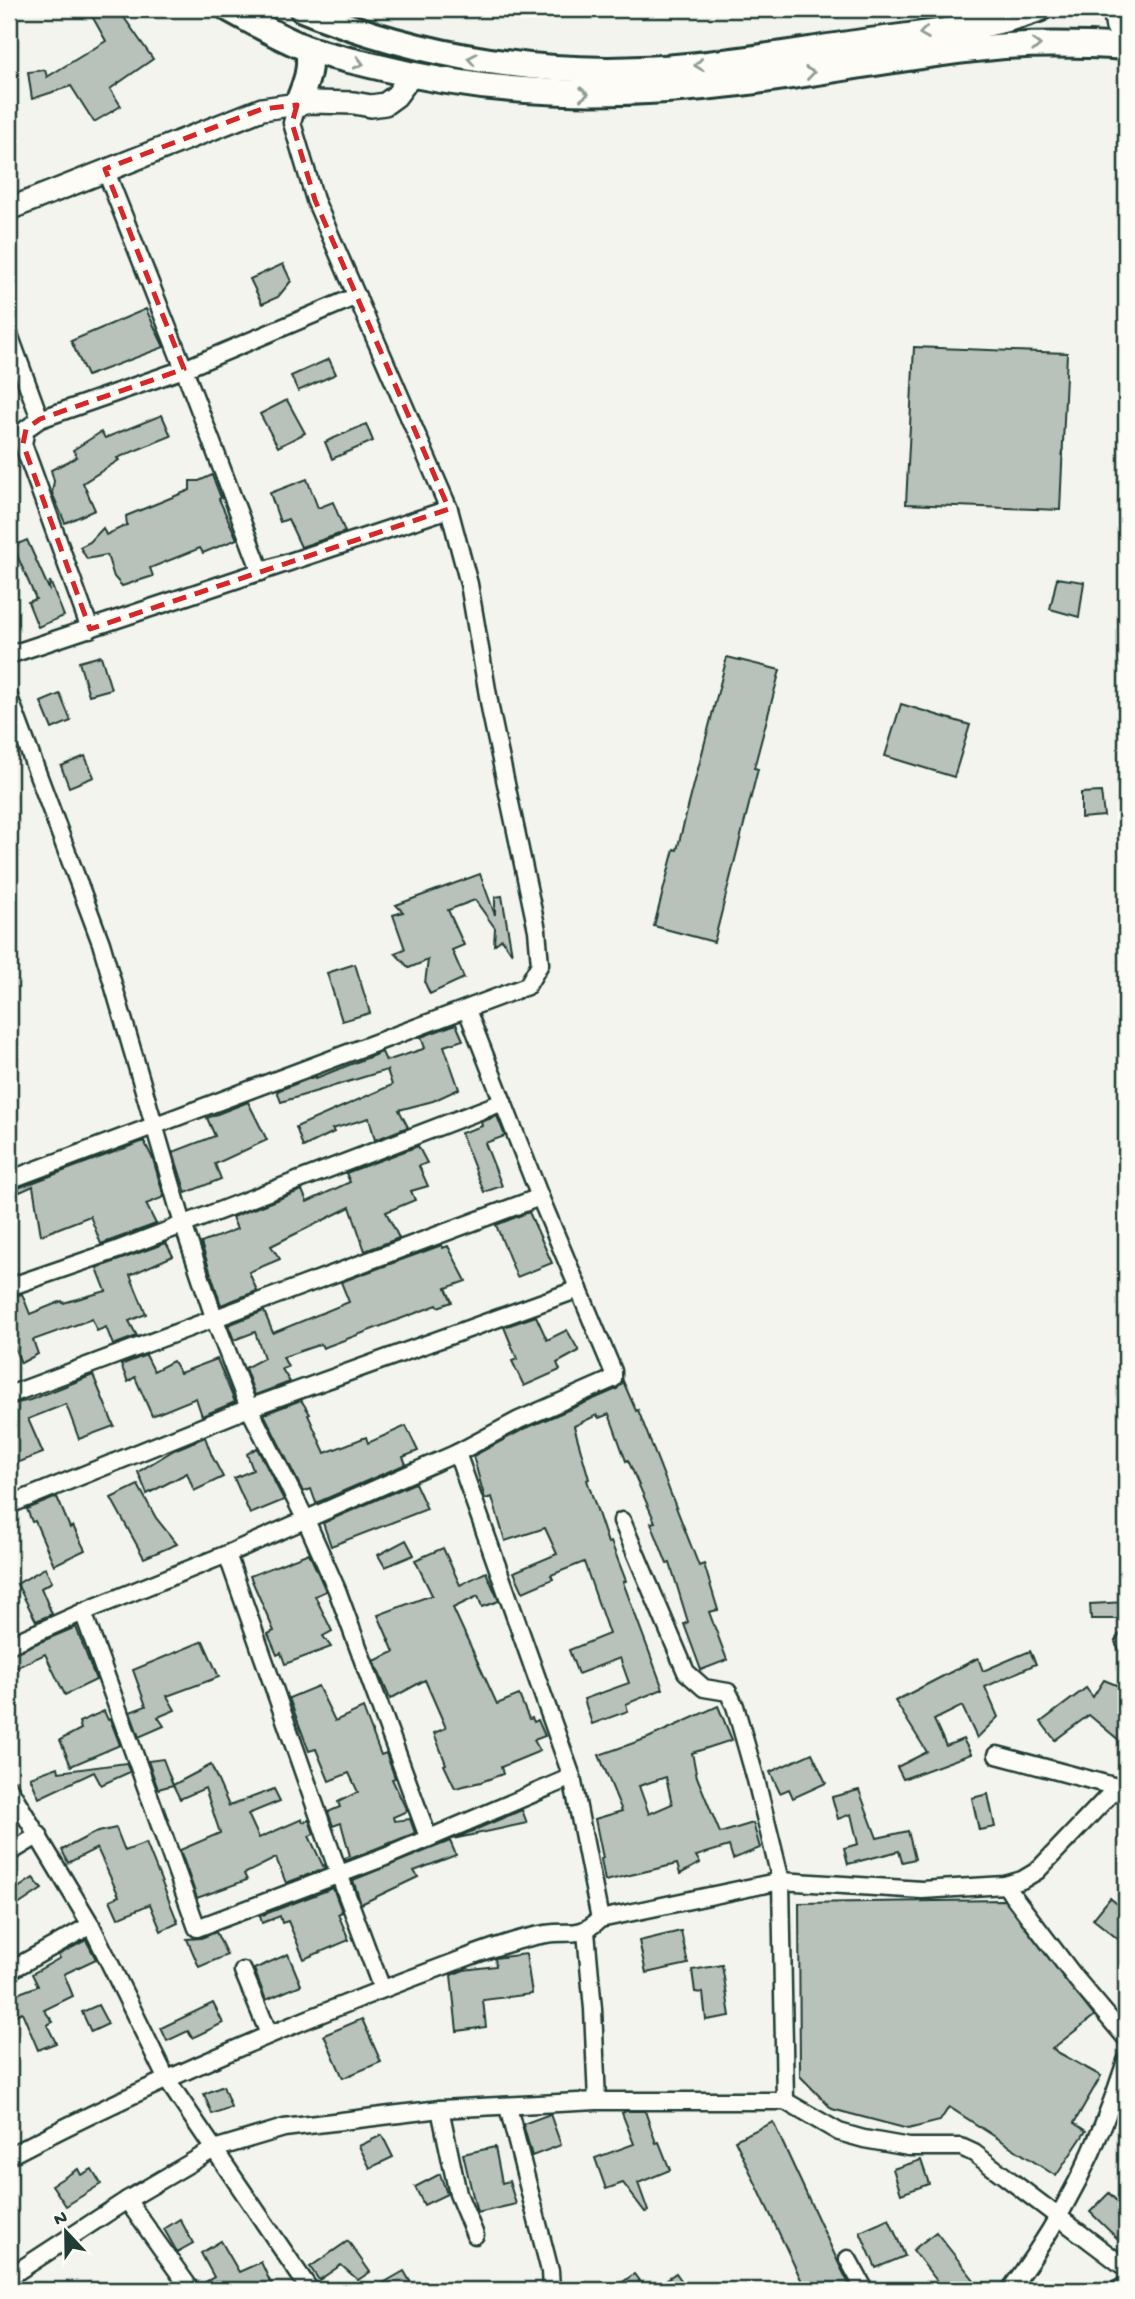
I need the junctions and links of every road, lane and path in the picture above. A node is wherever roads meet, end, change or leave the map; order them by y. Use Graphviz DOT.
graph roads {
  1 [pos="229,9"];
  2 [pos="302,9"];
  3 [pos="1039,9"];
  4 [pos="1118,9"];
  5 [pos="1126,38"];
  6 [pos="1126,47"];
  7 [pos="307,49"];
  8 [pos="411,76"];
  9 [pos="297,105"];
  10 [pos="105,170"];
  11 [pos="9,208"];
  12 [pos="357,296"];
  13 [pos="9,334"];
  14 [pos="184,369"];
  15 [pos="40,419"];
  16 [pos="449,509"];
  17 [pos="261,572"];
  18 [pos="90,629"];
  19 [pos="9,655"];
  20 [pos="9,697"];
  21 [pos="467,1010"];
  22 [pos="503,1102"];
  23 [pos="154,1126"];
  24 [pos="9,1180"];
  25 [pos="540,1197"];
  26 [pos="183,1224"];
  27 [pos="9,1287"];
  28 [pos="579,1289"];
  29 [pos="215,1320"];
  30 [pos="9,1395"];
  31 [pos="249,1408"];
  32 [pos="457,1453"];
  33 [pos="9,1505"];
  34 [pos="306,1520"];
  35 [pos="622,1521"];
  36 [pos="227,1554"];
  37 [pos="83,1612"];
  38 [pos="9,1645"];
  39 [pos="997,1755"];
  40 [pos="572,1777"];
  41 [pos="9,1788"];
  42 [pos="1122,1788"];
  43 [pos="38,1835"];
  44 [pos="428,1838"];
  45 [pos="9,1853"];
  46 [pos="339,1874"];
  47 [pos="781,1881"];
  48 [pos="1005,1885"];
  49 [pos="600,1919"];
  50 [pos="91,1926"];
  51 [pos="586,1931"];
  52 [pos="9,1971"];
  53 [pos="243,1971"];
  54 [pos="382,1989"];
  55 [pos="269,2034"];
  56 [pos="1126,2038"];
  57 [pos="1126,2061"];
  58 [pos="167,2080"];
  59 [pos="597,2101"];
  60 [pos="785,2101"];
  61 [pos="508,2107"];
  62 [pos="440,2109"];
  63 [pos="214,2149"];
  64 [pos="9,2156"];
  65 [pos="127,2200"];
  66 [pos="1059,2217"];
  67 [pos="475,2235"];
  68 [pos="848,2259"];
  69 [pos="1126,2268"];
  70 [pos="12,2281"];
  71 [pos="1126,2285"];
  72 [pos="191,2290"];
  73 [pos="310,2290"];
  74 [pos="551,2290"];
  75 [pos="865,2290"];
  76 [pos="1010,2290"];
  77 [pos="1118,2290"];
  1 -- 7 [label="main road"];
  3 -- 2 [label="main road, one-way"];
  4 -- 5 [label="highway"];
  8 -- 6 [label="main road, one-way"];
  7 -- 8 [label="main road, one-way"];
  7 -- 9 [label="main road"];
  8 -- 9 [label="street"];
  9 -- 10 [label="street"];
  9 -- 12 [label="street"];
  10 -- 11 [label="street"];
  10 -- 14 [label="street"];
  12 -- 14 [label="street"];
  12 -- 16 [label="street"];
  13 -- 15 [label="street"];
  14 -- 15 [label="street"];
  14 -- 17 [label="street"];
  15 -- 18 [label="street"];
  16 -- 17 [label="street"];
  16 -- 21 [label="street"];
  17 -- 18 [label="street"];
  18 -- 19 [label="street"];
  20 -- 23 [label="street"];
  21 -- 22 [label="street"];
  21 -- 23 [label="street"];
  22 -- 25 [label="street"];
  22 -- 26 [label="street"];
  23 -- 24 [label="street"];
  23 -- 26 [label="street"];
  25 -- 28 [label="street"];
  25 -- 29 [label="street"];
  26 -- 27 [label="street"];
  26 -- 29 [label="street"];
  28 -- 31 [label="street"];
  28 -- 32 [label="street"];
  29 -- 30 [label="street"];
  29 -- 31 [label="street"];
  31 -- 33 [label="street"];
  31 -- 34 [label="street"];
  32 -- 34 [label="street"];
  32 -- 40 [label="street"];
  34 -- 36 [label="street"];
  34 -- 44 [label="street"];
  35 -- 47 [label="street"];
  36 -- 37 [label="street"];
  36 -- 46 [label="street"];
  37 -- 38 [label="street"];
  37 -- 46 [label="street"];
  39 -- 42 [label="street"];
  40 -- 44 [label="street"];
  40 -- 49 [label="street"];
  41 -- 43 [label="street"];
  42 -- 48 [label="street"];
  43 -- 45 [label="street"];
  43 -- 50 [label="street"];
  44 -- 46 [label="street"];
  46 -- 54 [label="street"];
  47 -- 48 [label="street"];
  47 -- 49 [label="street"];
  47 -- 60 [label="street"];
  48 -- 56 [label="street"];
  49 -- 51 [label="street"];
  50 -- 52 [label="street"];
  50 -- 58 [label="street"];
  51 -- 54 [label="street"];
  51 -- 59 [label="street"];
  53 -- 55 [label="street"];
  54 -- 55 [label="street"];
  55 -- 58 [label="street"];
  57 -- 66 [label="street"];
  58 -- 63 [label="street"];
  58 -- 64 [label="street"];
  59 -- 60 [label="street"];
  59 -- 61 [label="street"];
  60 -- 66 [label="street"];
  61 -- 62 [label="street"];
  61 -- 74 [label="street"];
  62 -- 63 [label="street"];
  62 -- 67 [label="street"];
  63 -- 65 [label="street"];
  63 -- 73 [label="street"];
  65 -- 70 [label="street"];
  65 -- 72 [label="street"];
  66 -- 69 [label="street"];
  66 -- 76 [label="street"];
  68 -- 75 [label="street"];
  71 -- 77 [label="street"];
}
